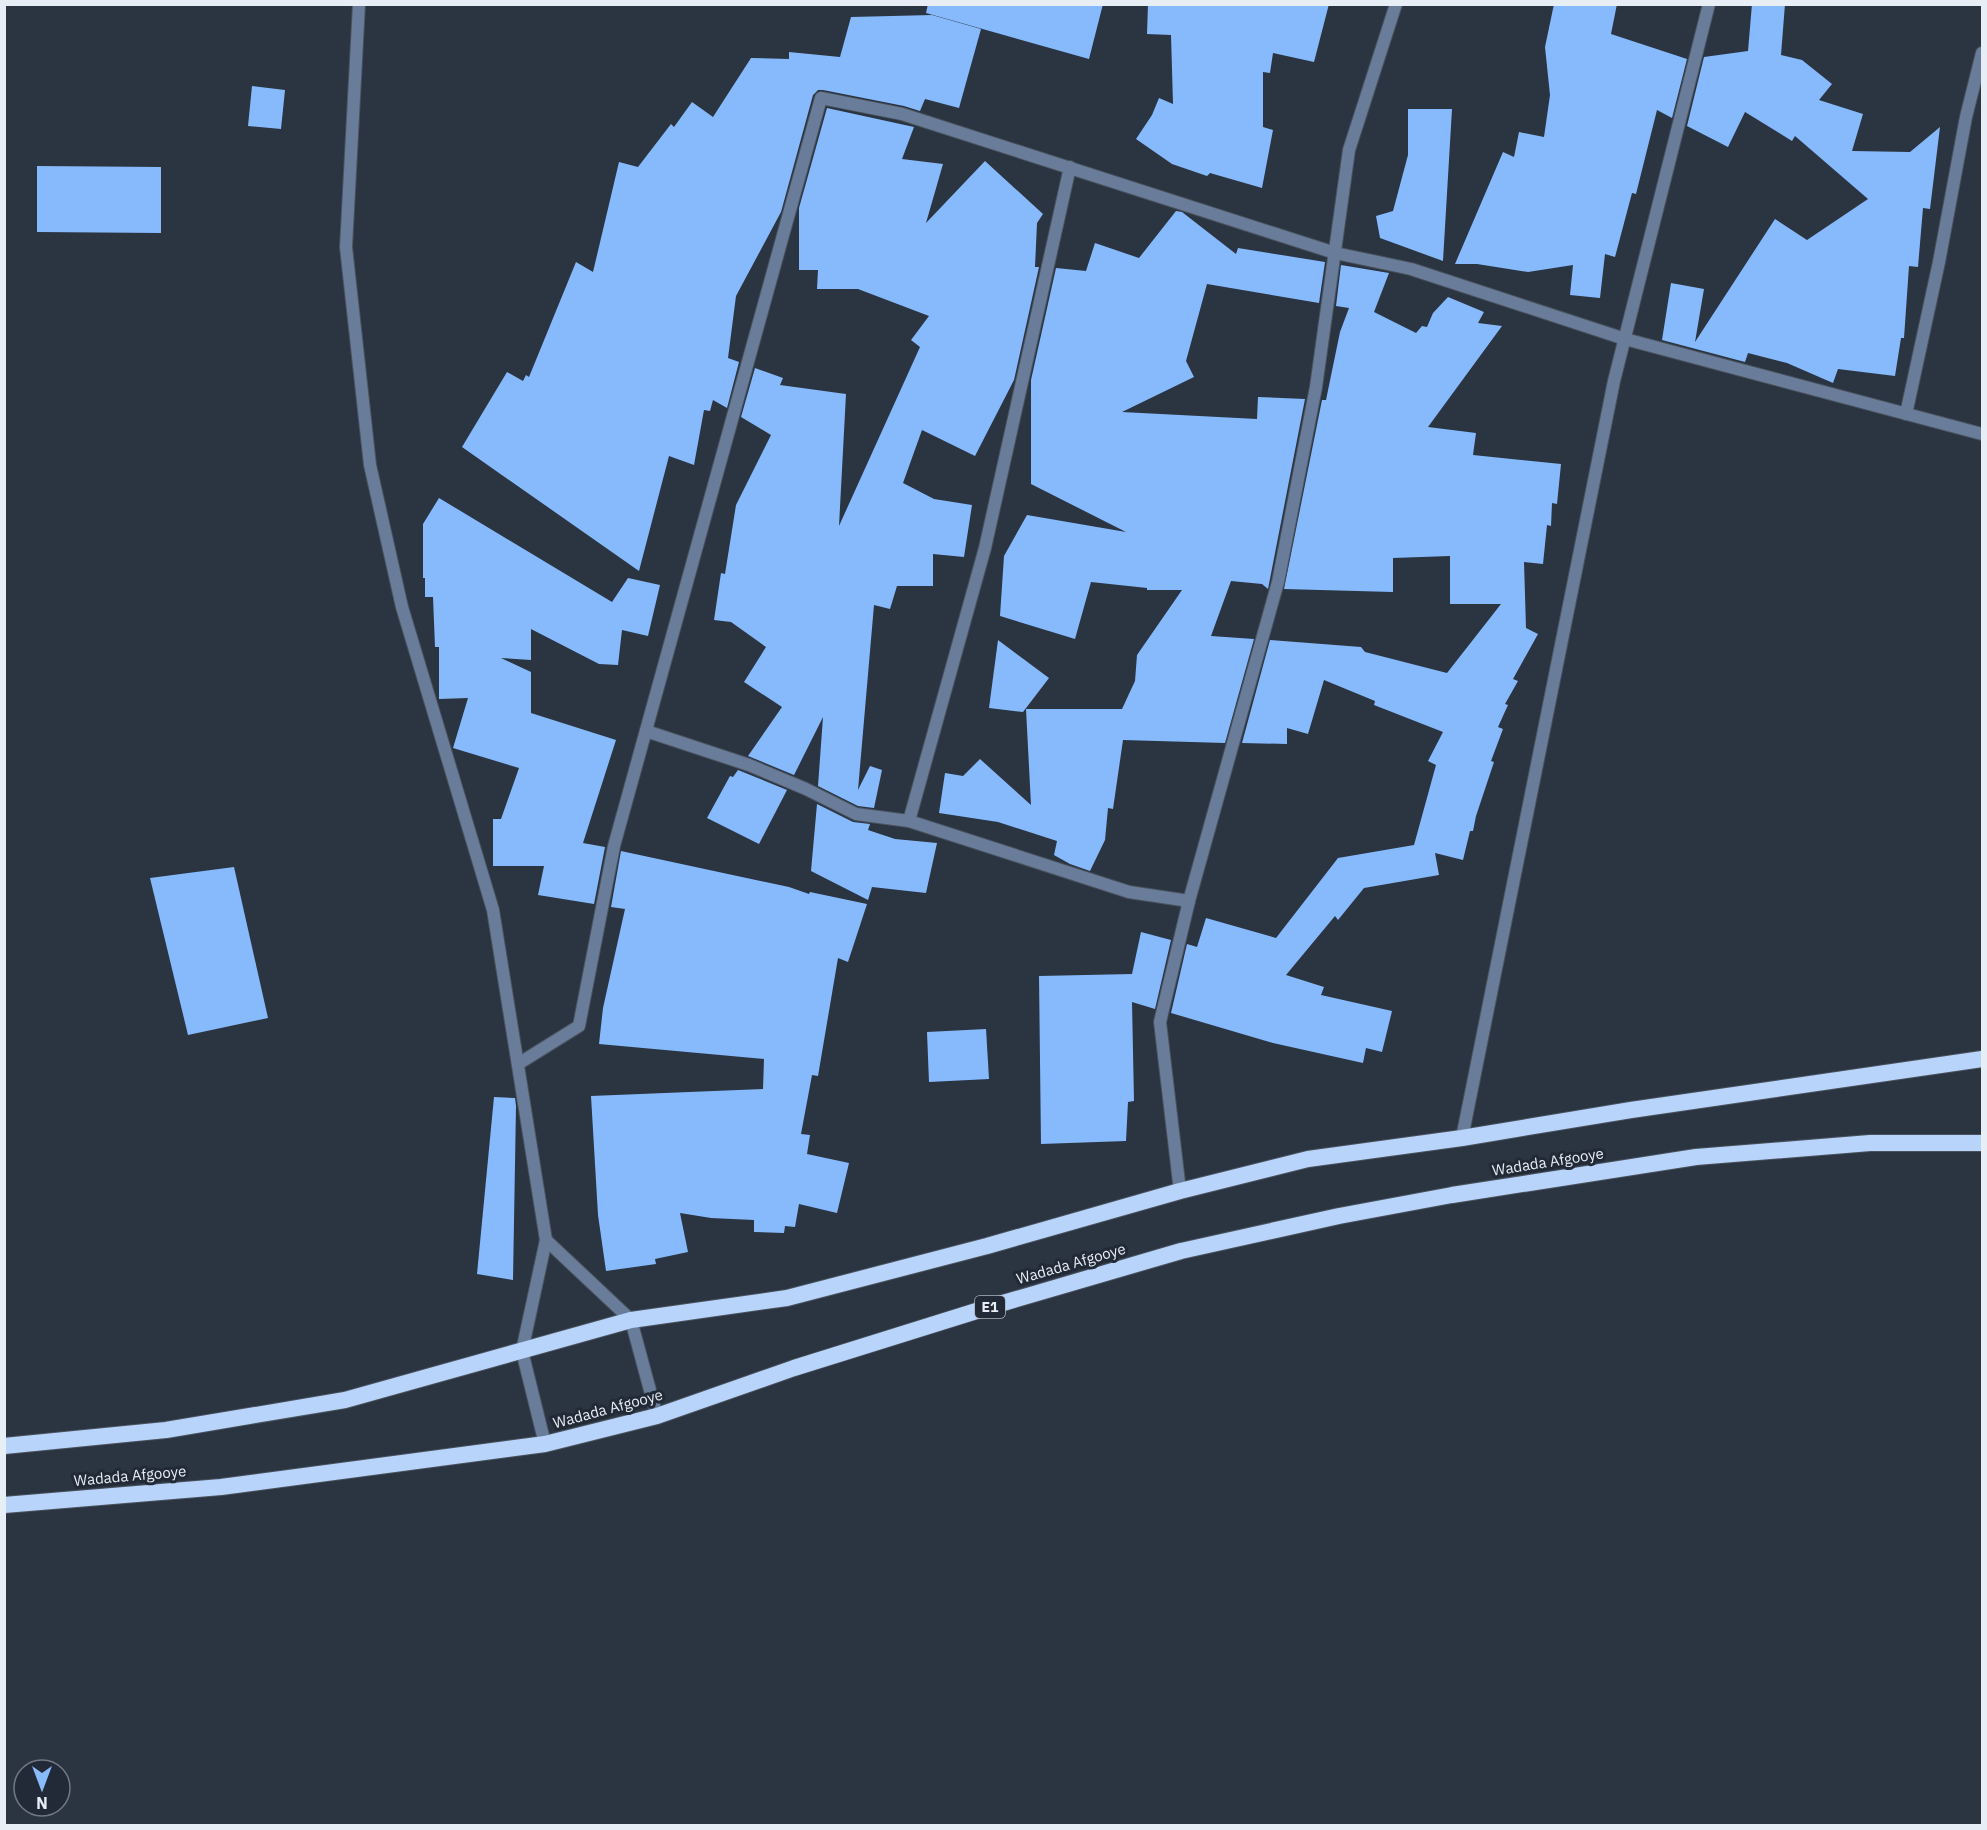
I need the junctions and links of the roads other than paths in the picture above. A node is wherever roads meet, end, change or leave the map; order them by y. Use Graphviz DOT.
graph roads {
  1 [pos="359,4"];
  2 [pos="1396,4"];
  3 [pos="1709,4"];
  4 [pos="1983,53"];
  5 [pos="1070,167"];
  6 [pos="1335,253"];
  7 [pos="1625,339"];
  8 [pos="1906,414"];
  9 [pos="1983,434"];
  10 [pos="646,731"];
  11 [pos="909,821"];
  12 [pos="1189,901"];
  13 [pos="1983,1059"];
  14 [pos="518,1064"];
  15 [pos="1462,1138"];
  16 [pos="1983,1143"];
  17 [pos="1180,1191"];
  18 [pos="546,1240"];
  19 [pos="630,1320"];
  20 [pos="522,1351"];
  21 [pos="657,1416"];
  22 [pos="545,1444"];
  23 [pos="4,1446"];
  24 [pos="4,1506"];
  1 -- 14 [label="street"];
  2 -- 6 [label="street"];
  3 -- 7 [label="street"];
  4 -- 8 [label="street"];
  5 -- 6 [label="street"];
  5 -- 10 [label="street"];
  5 -- 11 [label="street"];
  6 -- 7 [label="street"];
  6 -- 12 [label="street"];
  7 -- 8 [label="street"];
  7 -- 15 [label="street"];
  8 -- 9 [label="street"];
  10 -- 11 [label="street"];
  10 -- 14 [label="street"];
  11 -- 12 [label="street"];
  12 -- 17 [label="street"];
  13 -- 15 [label="highway"];
  14 -- 18 [label="street"];
  15 -- 17 [label="highway"];
  16 -- 21 [label="highway, Wadada Afgooye / E1"];
  17 -- 19 [label="highway"];
  18 -- 19 [label="street"];
  18 -- 20 [label="street"];
  19 -- 20 [label="highway"];
  19 -- 21 [label="street"];
  20 -- 22 [label="street"];
  20 -- 23 [label="highway"];
  21 -- 22 [label="highway, Wadada Afgooye / E1"];
  22 -- 24 [label="highway, Wadada Afgooye / E1"];
}
